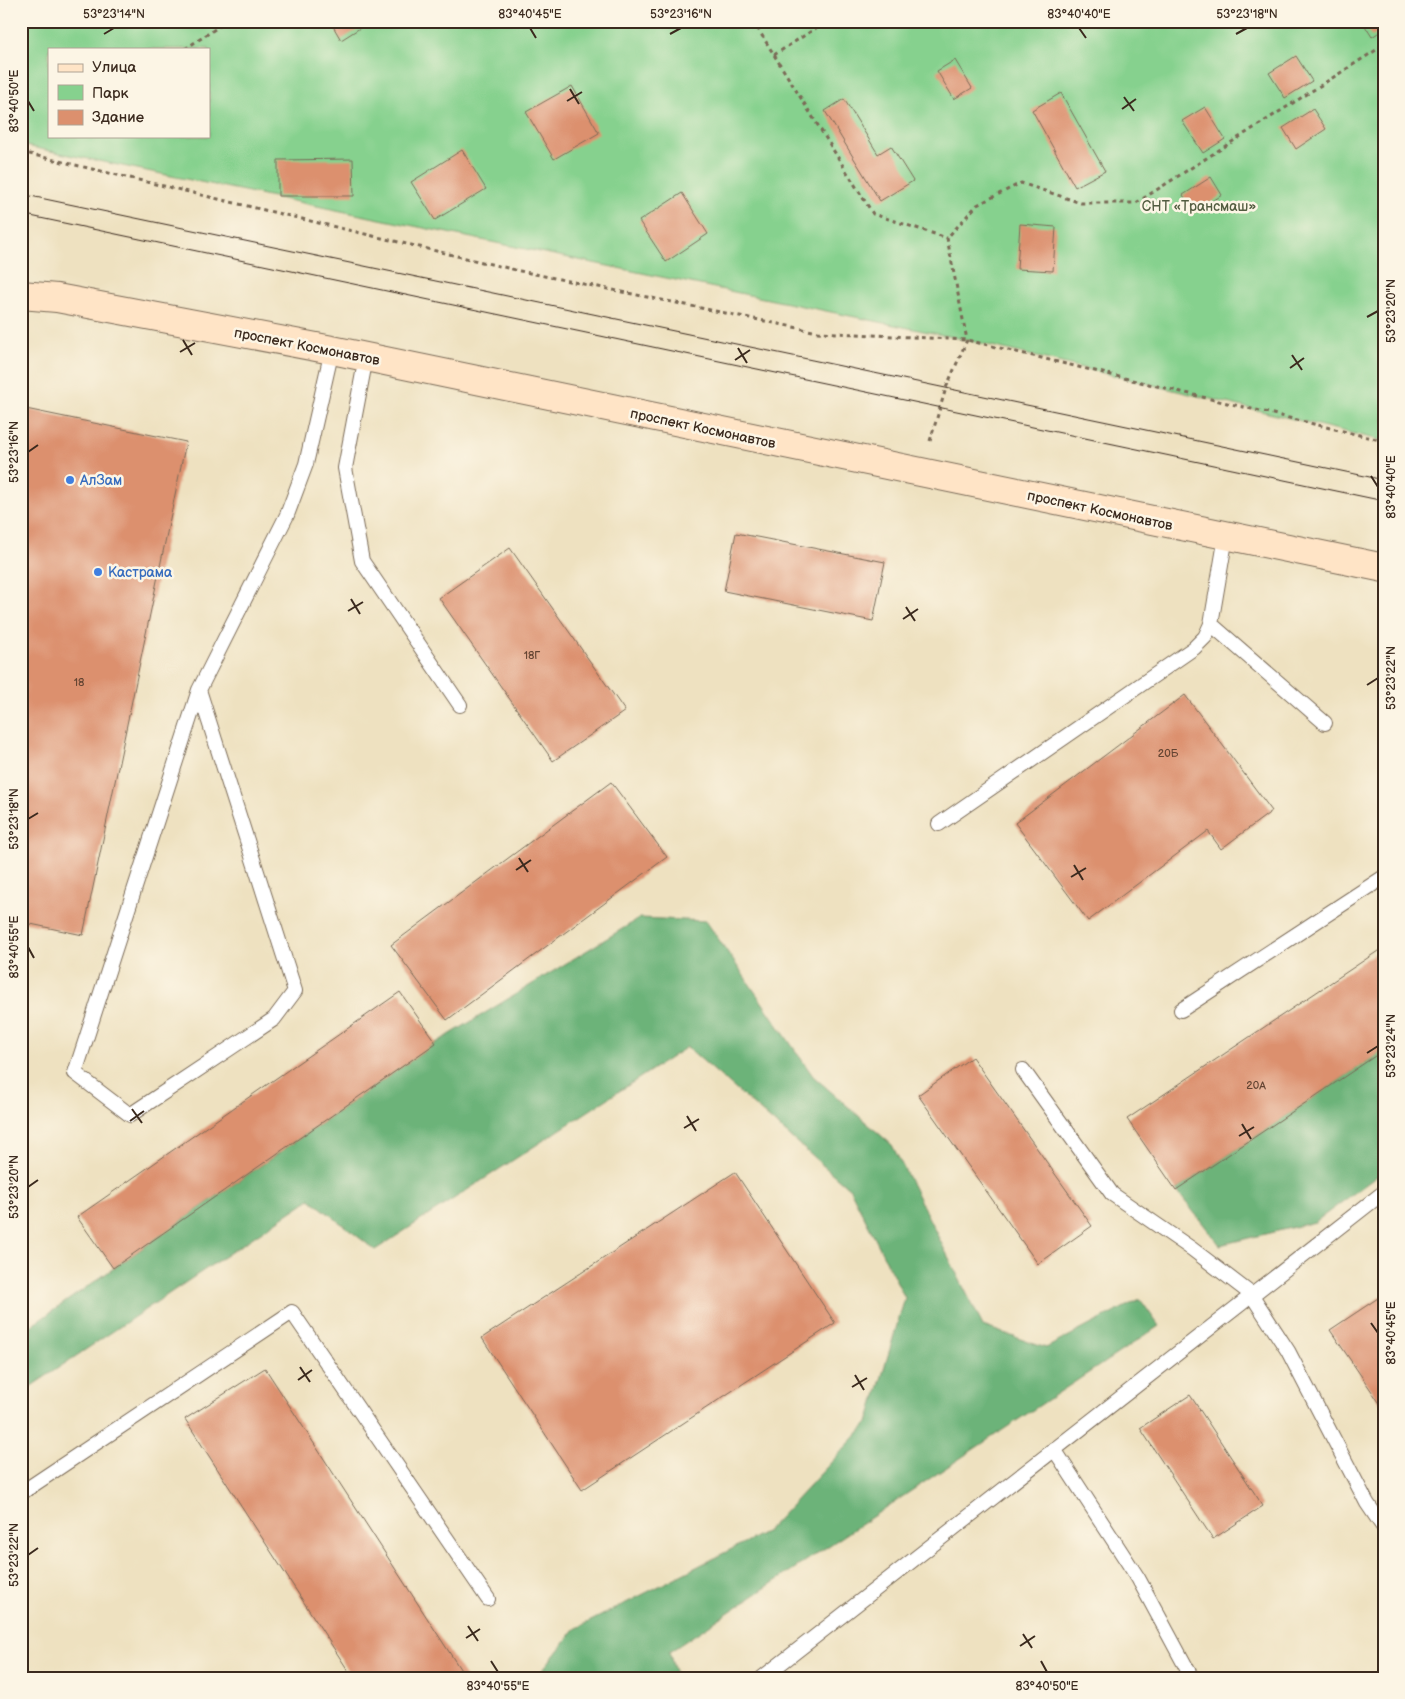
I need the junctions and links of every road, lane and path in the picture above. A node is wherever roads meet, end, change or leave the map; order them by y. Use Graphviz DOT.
graph roads {
  1 [pos="226,21"];
  2 [pos="754,21"];
  3 [pos="827,21"];
  4 [pos="1384,46"];
  5 [pos="186,48"];
  6 [pos="774,56"];
  7 [pos="21,152"];
  8 [pos="947,238"];
  9 [pos="21,295"];
  10 [pos="967,340"];
  11 [pos="332,350"];
  12 [pos="366,357"];
  13 [pos="1384,441"];
  14 [pos="920,473"];
  15 [pos="1226,536"];
  16 [pos="1384,568"];
  17 [pos="1212,624"];
  18 [pos="199,690"];
  19 [pos="460,705"];
  20 [pos="1325,723"];
  21 [pos="940,824"];
  22 [pos="1384,877"];
  23 [pos="1181,1010"];
  24 [pos="1023,1070"];
  25 [pos="1384,1192"];
  26 [pos="1251,1294"];
  27 [pos="1054,1448"];
  28 [pos="21,1492"];
  29 [pos="1384,1528"];
  30 [pos="488,1599"];
  31 [pos="762,1678"];
  32 [pos="1192,1678"];
  1 -- 5 [label="path"];
  2 -- 6 [label="path"];
  3 -- 6 [label="path"];
  4 -- 8 [label="path"];
  6 -- 8 [label="path"];
  7 -- 10 [label="path"];
  8 -- 10 [label="path"];
  9 -- 11 [label="main road, проспект Космонавтов"];
  10 -- 13 [label="path"];
  10 -- 14 [label="path"];
  11 -- 12 [label="main road, проспект Космонавтов"];
  11 -- 18 [label="lane"];
  12 -- 14 [label="main road, проспект Космонавтов"];
  12 -- 19 [label="lane"];
  14 -- 15 [label="main road, проспект Космонавтов"];
  15 -- 16 [label="main road, проспект Космонавтов"];
  15 -- 17 [label="lane"];
  17 -- 20 [label="lane"];
  17 -- 21 [label="lane"];
  18 -- 18 [label="lane"];
  22 -- 23 [label="lane"];
  24 -- 26 [label="lane"];
  25 -- 26 [label="lane"];
  26 -- 27 [label="lane"];
  26 -- 29 [label="lane"];
  27 -- 31 [label="lane"];
  27 -- 32 [label="lane"];
  28 -- 30 [label="lane"];
}
